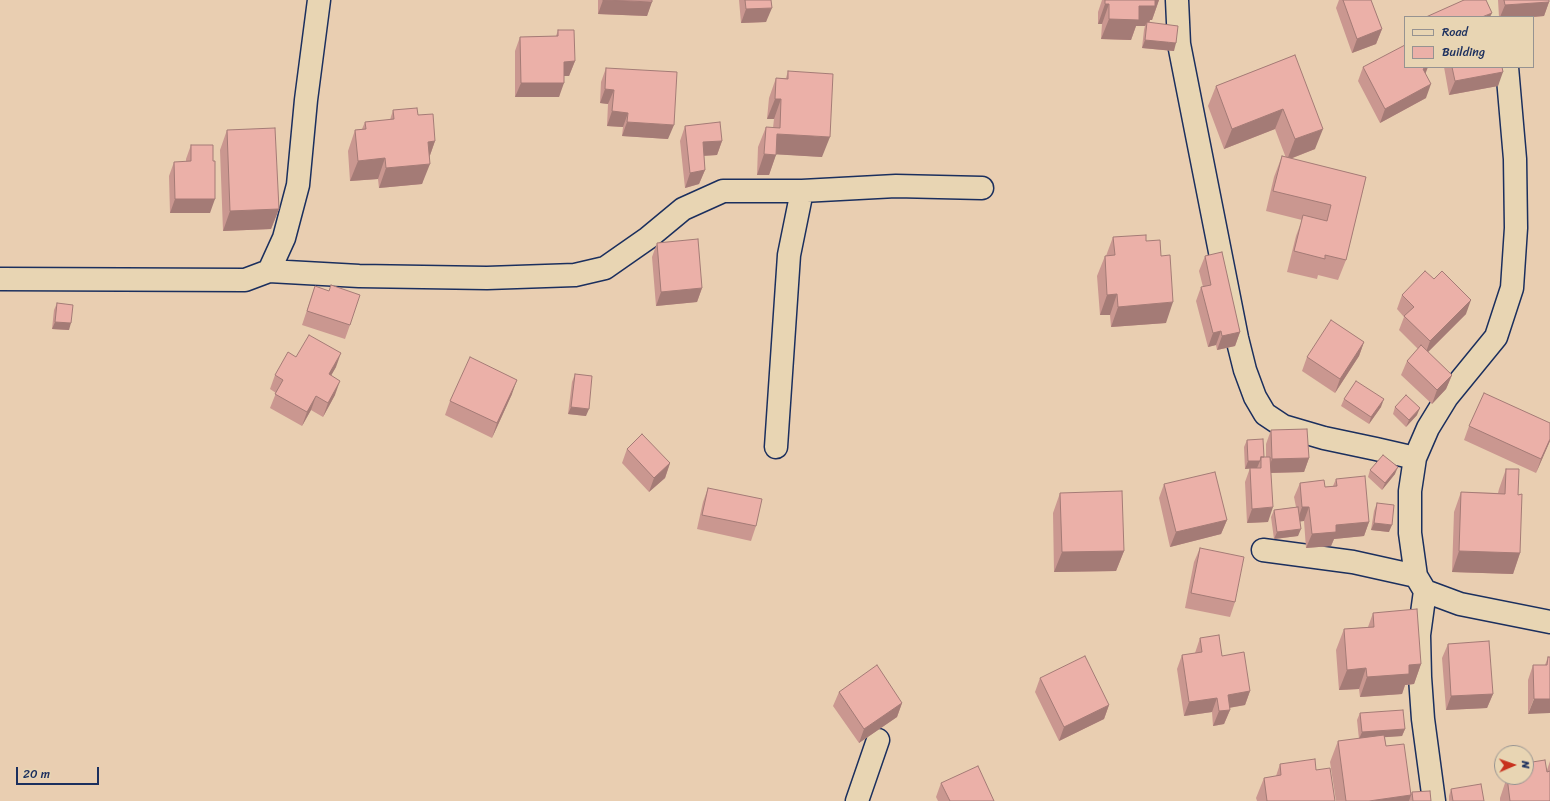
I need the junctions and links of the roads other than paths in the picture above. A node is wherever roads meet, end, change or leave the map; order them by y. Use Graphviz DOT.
graph roads {
  1 [pos="318,0"];
  2 [pos="1177,0"];
  3 [pos="1491,0"];
  4 [pos="1496,16"];
  5 [pos="1507,68"];
  6 [pos="982,188"];
  7 [pos="802,191"];
  8 [pos="269,271"];
  9 [pos="0,279"];
  10 [pos="776,447"];
  11 [pos="1415,458"];
  12 [pos="1263,550"];
  13 [pos="1420,584"];
  14 [pos="1550,622"];
  15 [pos="878,740"];
  16 [pos="857,801"];
  17 [pos="1434,801"];
  1 -- 8 [label="street"];
  2 -- 11 [label="street"];
  3 -- 4 [label="street"];
  5 -- 11 [label="street"];
  6 -- 7 [label="street"];
  7 -- 8 [label="street"];
  7 -- 10 [label="street"];
  8 -- 9 [label="street"];
  11 -- 13 [label="street"];
  12 -- 13 [label="street"];
  13 -- 14 [label="street"];
  13 -- 17 [label="street"];
  15 -- 16 [label="street"];
}
